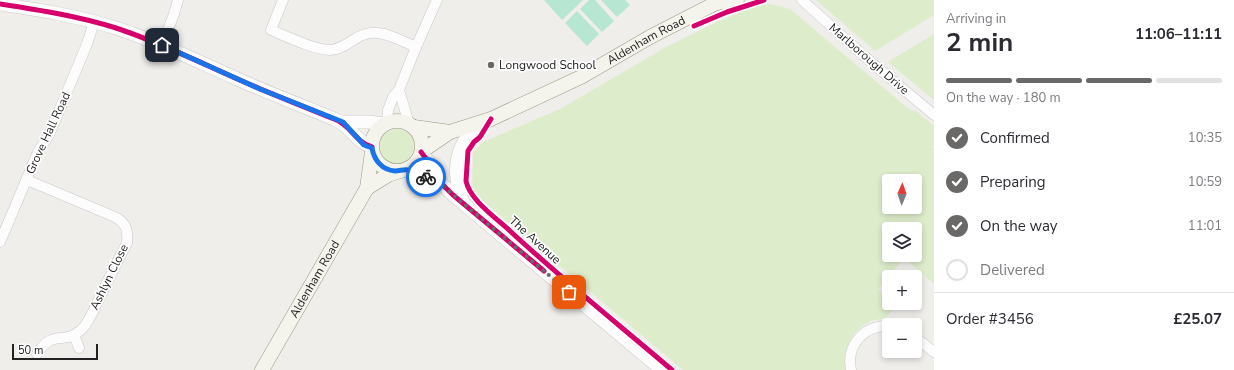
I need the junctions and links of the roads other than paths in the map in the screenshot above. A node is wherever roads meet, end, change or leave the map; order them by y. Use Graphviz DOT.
graph roads {
  1 [pos="178,0"];
  2 [pos="283,0"];
  3 [pos="437,0"];
  4 [pos="737,0"];
  5 [pos="717,1"];
  6 [pos="801,1"];
  7 [pos="0,4"];
  8 [pos="94,22"];
  9 [pos="162,45"];
  10 [pos="416,47"];
  11 [pos="399,90"];
  12 [pos="934,115"];
  13 [pos="343,122"];
  14 [pos="385,123"];
  15 [pos="479,123"];
  16 [pos="412,125"];
  17 [pos="450,132"];
  18 [pos="372,150"];
  19 [pos="422,151"];
  20 [pos="403,170"];
  21 [pos="27,180"];
  22 [pos="438,180"];
  23 [pos="367,188"];
  24 [pos="463,202"];
  25 [pos="0,242"];
  26 [pos="882,326"];
  27 [pos="74,335"];
  28 [pos="922,343"];
  29 [pos="79,348"];
  30 [pos="934,352"];
  31 [pos="37,354"];
  32 [pos="266,369"];
  33 [pos="662,370"];
  34 [pos="851,370"];
  1 -- 9 [label="street"];
  2 -- 10 [label="street"];
  3 -- 10 [label="street"];
  4 -- 5 [label="main road, Aldenham Road"];
  5 -- 15 [label="main road, Aldenham Road"];
  6 -- 12 [label="street, Marlborough Drive"];
  7 -- 8 [label="street"];
  8 -- 9 [label="street"];
  8 -- 21 [label="street, Grove Hall Road"];
  9 -- 13 [label="street"];
  10 -- 11 [label="street"];
  11 -- 14 [label="street"];
  11 -- 16 [label="street"];
  13 -- 14 [label="street"];
  13 -- 18 [label="street"];
  14 -- 16 [label="main road"];
  14 -- 18 [label="main road"];
  15 -- 17 [label="main road, Aldenham Road"];
  15 -- 24 [label="street"];
  16 -- 17 [label="main road, Aldenham Road"];
  16 -- 19 [label="main road"];
  17 -- 19 [label="main road, Aldenham Road"];
  18 -- 20 [label="main road"];
  18 -- 23 [label="main road, Aldenham Road"];
  19 -- 20 [label="main road"];
  19 -- 22 [label="street, The Avenue"];
  20 -- 22 [label="street, The Avenue"];
  20 -- 23 [label="main road, Aldenham Road"];
  21 -- 25 [label="street, Grove Hall Road"];
  21 -- 27 [label="street, Ashlyn Close"];
  22 -- 24 [label="street, The Avenue"];
  23 -- 32 [label="main road, Aldenham Road"];
  24 -- 33 [label="street, The Avenue"];
  26 -- 34 [label="street"];
  27 -- 29 [label="street"];
  27 -- 31 [label="street"];
  28 -- 30 [label="street"];
}
